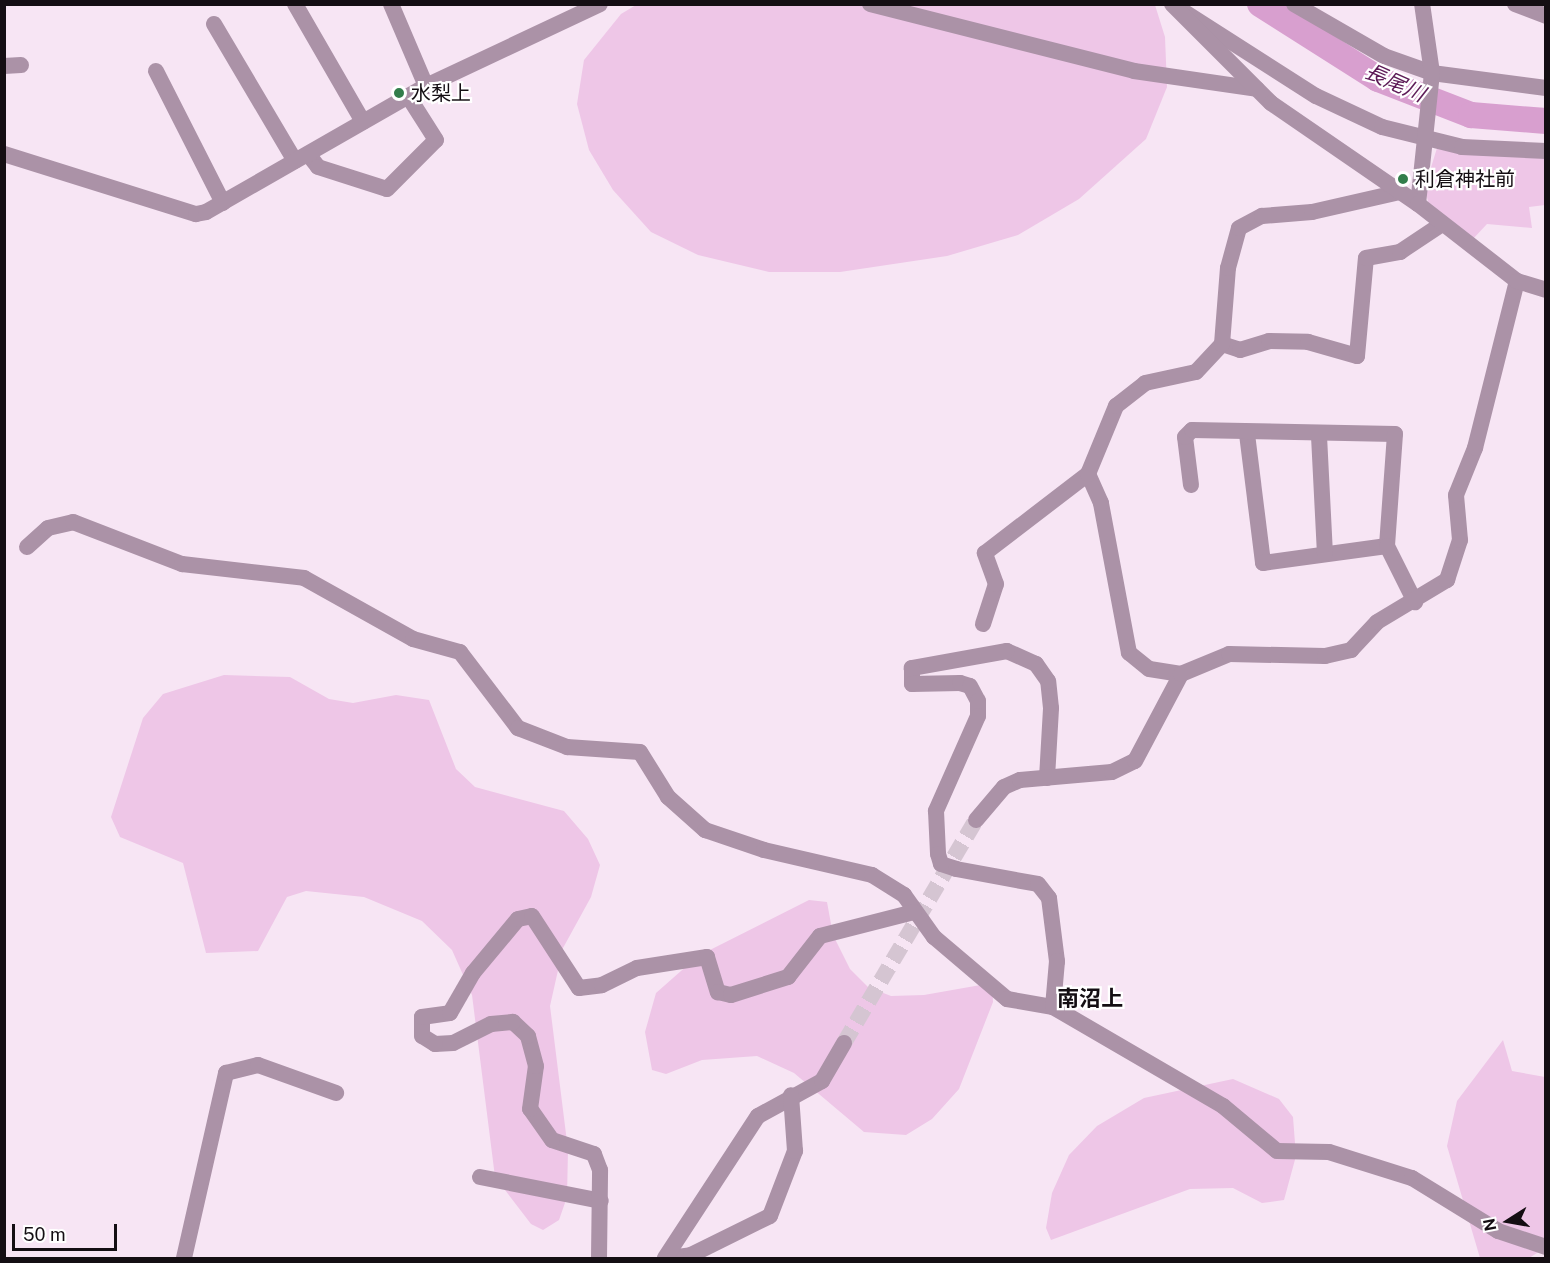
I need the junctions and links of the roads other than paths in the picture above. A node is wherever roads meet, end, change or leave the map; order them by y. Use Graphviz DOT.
graph roads {
  1 [pos="296,4"];
  2 [pos="391,4"];
  3 [pos="600,4"];
  4 [pos="870,4"];
  5 [pos="1173,4"];
  6 [pos="1294,4"];
  7 [pos="1422,4"];
  8 [pos="1515,4"];
  9 [pos="1545,16"];
  10 [pos="214,24"];
  11 [pos="156,71"];
  12 [pos="1432,73"];
  13 [pos="426,86"];
  14 [pos="1545,88"];
  15 [pos="1257,89"];
  16 [pos="408,96"];
  17 [pos="363,122"];
  18 [pos="1425,134"];
  19 [pos="1545,152"];
  20 [pos="4,154"];
  21 [pos="302,158"];
  22 [pos="1400,192"];
  23 [pos="223,203"];
  24 [pos="1419,204"];
  25 [pos="1442,224"];
  26 [pos="1516,281"];
  27 [pos="1545,290"];
  28 [pos="1222,344"];
  29 [pos="1247,434"];
  30 [pos="1319,436"];
  31 [pos="1088,474"];
  32 [pos="1191,484"];
  33 [pos="1387,546"];
  34 [pos="27,547"];
  35 [pos="1325,554"];
  36 [pos="1415,602"];
  37 [pos="983,624"];
  38 [pos="1181,674"];
  39 [pos="1047,778"];
  40 [pos="976,820"];
  41 [pos="914,912"];
  42 [pos="1053,1007"];
  43 [pos="844,1043"];
  44 [pos="336,1093"];
  45 [pos="791,1095"];
  46 [pos="480,1177"];
  47 [pos="601,1201"];
  48 [pos="1545,1246"];
  49 [pos="184,1258"];
  50 [pos="599,1258"];
  51 [pos="665,1258"];
  52 [pos="670,1258"];
  1 -- 17 [label="street"];
  2 -- 13 [label="street"];
  3 -- 13 [label="street"];
  4 -- 15 [label="street"];
  5 -- 15 [label="street"];
  5 -- 18 [label="street"];
  6 -- 12 [label="street"];
  7 -- 12 [label="street"];
  8 -- 9 [label="street"];
  10 -- 21 [label="street"];
  11 -- 23 [label="street"];
  12 -- 14 [label="street"];
  12 -- 18 [label="street"];
  13 -- 16 [label="street"];
  15 -- 22 [label="street"];
  16 -- 17 [label="street"];
  16 -- 21 [label="street"];
  17 -- 21 [label="street"];
  18 -- 19 [label="street"];
  18 -- 24 [label="street"];
  20 -- 23 [label="street"];
  21 -- 23 [label="street"];
  22 -- 24 [label="street"];
  22 -- 28 [label="street"];
  24 -- 25 [label="street"];
  25 -- 26 [label="street"];
  25 -- 28 [label="street"];
  26 -- 27 [label="street"];
  26 -- 36 [label="street"];
  28 -- 31 [label="street"];
  29 -- 30 [label="street"];
  29 -- 32 [label="street"];
  29 -- 35 [label="street"];
  30 -- 33 [label="street"];
  30 -- 35 [label="street"];
  31 -- 37 [label="street"];
  31 -- 38 [label="street"];
  33 -- 35 [label="street"];
  33 -- 36 [label="street"];
  34 -- 41 [label="street"];
  36 -- 38 [label="street"];
  38 -- 39 [label="street"];
  39 -- 40 [label="street"];
  39 -- 42 [label="street"];
  41 -- 42 [label="street"];
  41 -- 47 [label="street"];
  42 -- 48 [label="street"];
  43 -- 45 [label="street"];
  44 -- 49 [label="street"];
  45 -- 51 [label="street"];
  45 -- 52 [label="street"];
  46 -- 47 [label="street"];
  47 -- 50 [label="street"];
}
